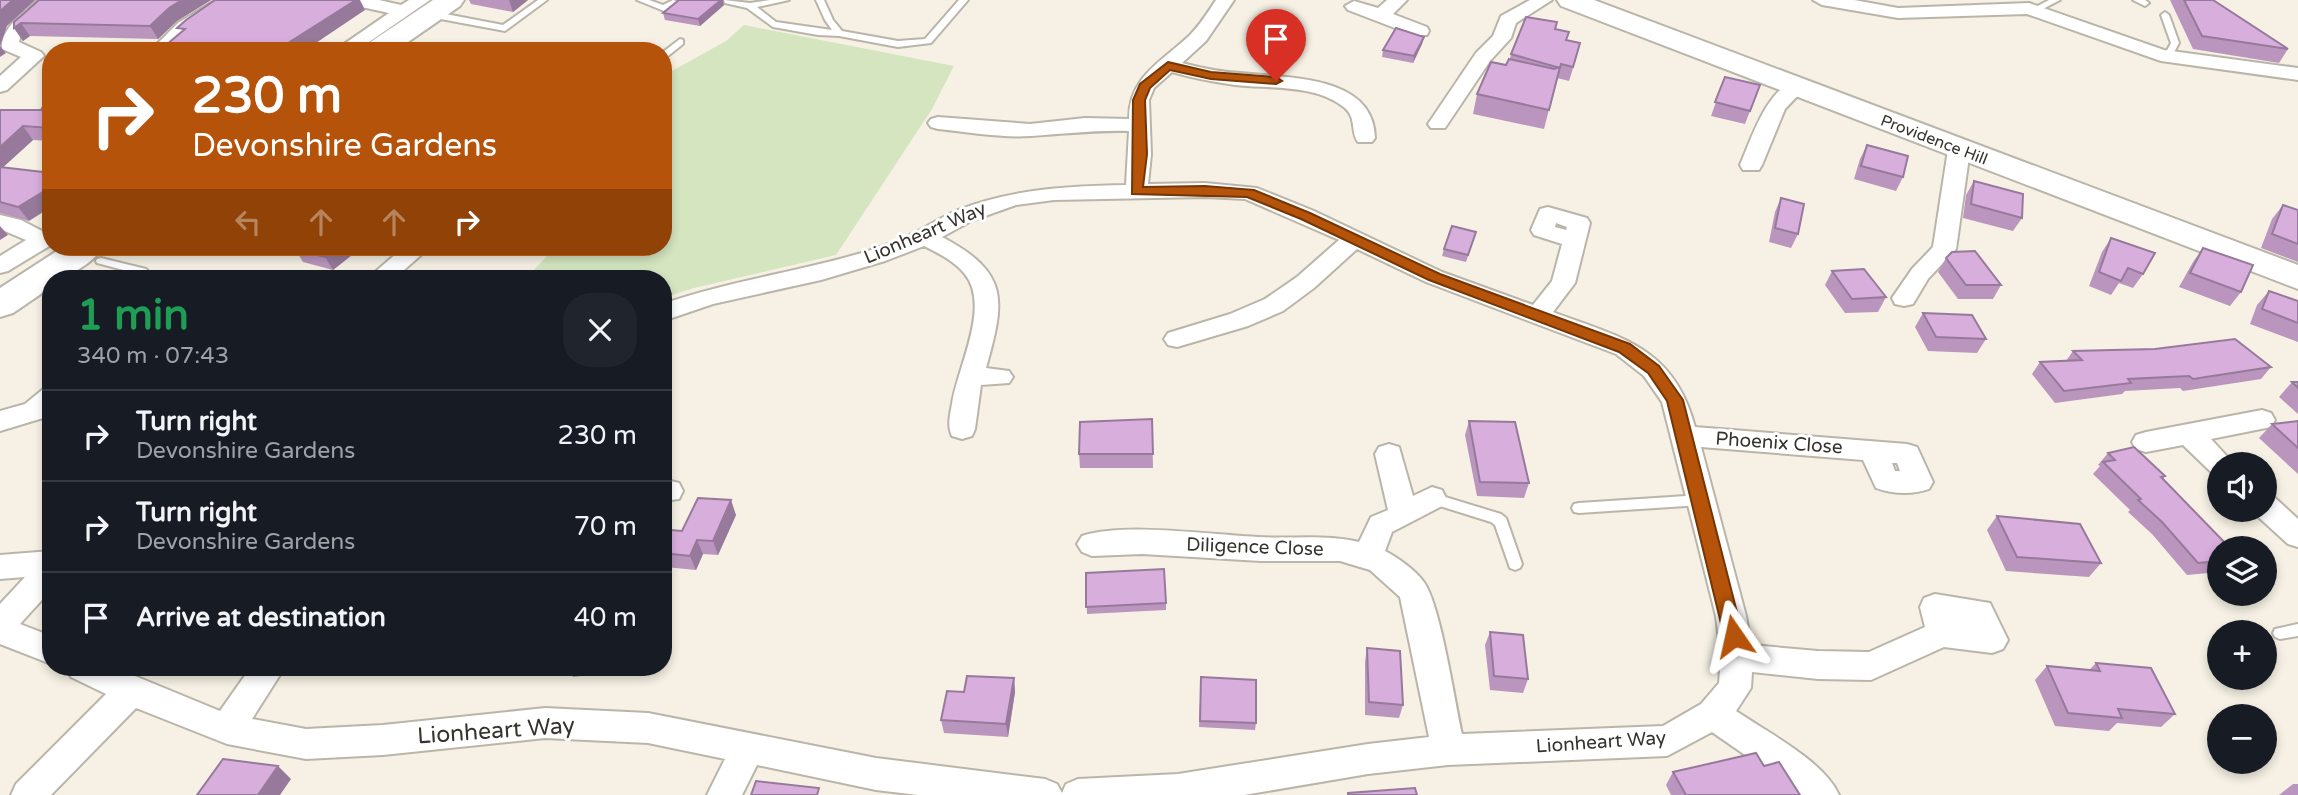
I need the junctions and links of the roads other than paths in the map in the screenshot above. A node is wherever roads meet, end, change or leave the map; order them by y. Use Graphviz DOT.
graph roads {
  1 [pos="49,0"];
  2 [pos="228,0"];
  3 [pos="354,0"];
  4 [pos="543,0"];
  5 [pos="641,0"];
  6 [pos="785,0"];
  7 [pos="820,0"];
  8 [pos="964,0"];
  9 [pos="1225,0"];
  10 [pos="1398,0"];
  11 [pos="1543,0"];
  12 [pos="1570,0"];
  13 [pos="1822,0"];
  14 [pos="2056,0"];
  15 [pos="728,1"];
  16 [pos="675,2"];
  17 [pos="426,6"];
  18 [pos="750,6"];
  19 [pos="1354,6"];
  20 [pos="2035,10"];
  21 [pos="1381,15"];
  22 [pos="2165,15"];
  23 [pos="185,27"];
  24 [pos="1420,31"];
  25 [pos="6,32"];
  26 [pos="839,33"];
  27 [pos="169,42"];
  28 [pos="360,42"];
  29 [pos="386,42"];
  30 [pos="680,42"];
  31 [pos="672,49"];
  32 [pos="42,56"];
  33 [pos="2168,56"];
  34 [pos="1168,65"];
  35 [pos="2298,75"];
  36 [pos="0,86"];
  37 [pos="1796,87"];
  38 [pos="938,123"];
  39 [pos="1438,124"];
  40 [pos="1138,125"];
  41 [pos="1369,125"];
  42 [pos="1959,150"];
  43 [pos="1751,165"];
  44 [pos="1136,191"];
  45 [pos="0,222"];
  46 [pos="42,235"];
  47 [pos="925,237"];
  48 [pos="42,240"];
  49 [pos="1353,240"];
  50 [pos="1575,241"];
  51 [pos="89,256"];
  52 [pos="99,256"];
  53 [pos="407,256"];
  54 [pos="0,266"];
  55 [pos="64,270"];
  56 [pos="139,270"];
  57 [pos="390,270"];
  58 [pos="2298,278"];
  59 [pos="42,282"];
  60 [pos="1904,298"];
  61 [pos="0,305"];
  62 [pos="672,310"];
  63 [pos="1537,316"];
  64 [pos="1177,339"];
  65 [pos="971,376"];
  66 [pos="1000,377"];
  67 [pos="42,409"];
  68 [pos="2262,420"];
  69 [pos="0,421"];
  70 [pos="962,429"];
  71 [pos="2190,435"];
  72 [pos="1684,436"];
  73 [pos="2146,442"];
  74 [pos="1873,451"];
  75 [pos="2208,452"];
  76 [pos="1389,454"];
  77 [pos="1432,498"];
  78 [pos="1701,500"];
  79 [pos="1578,508"];
  80 [pos="1404,515"];
  81 [pos="2277,517"];
  82 [pos="2298,536"];
  83 [pos="1092,544"];
  84 [pos="1368,556"];
  85 [pos="42,564"];
  86 [pos="1515,564"];
  87 [pos="0,567"];
  88 [pos="42,579"];
  89 [pos="0,625"];
  90 [pos="2298,629"];
  91 [pos="0,631"];
  92 [pos="2280,633"];
  93 [pos="1942,634"];
  94 [pos="42,647"];
  95 [pos="1737,657"];
  96 [pos="100,676"];
  97 [pos="263,676"];
  98 [pos="131,691"];
  99 [pos="1713,714"];
  100 [pos="227,729"];
  101 [pos="748,749"];
  102 [pos="1448,750"];
  103 [pos="1178,793"];
  104 [pos="28,795"];
  105 [pos="724,795"];
  106 [pos="1045,795"];
  107 [pos="1078,795"];
  108 [pos="1822,795"];
  1 -- 25 [label="street"];
  2 -- 23 [label="street"];
  3 -- 17 [label="street"];
  4 -- 17 [label="lane"];
  5 -- 16 [label="lane"];
  6 -- 18 [label="lane"];
  7 -- 26 [label="lane"];
  8 -- 26 [label="lane"];
  9 -- 34 [label="street"];
  10 -- 21 [label="street"];
  11 -- 39 [label="street"];
  12 -- 37 [label="main road, Providence Hill"];
  13 -- 20 [label="street"];
  14 -- 20 [label="lane"];
  15 -- 18 [label="lane"];
  17 -- 28 [label="street"];
  17 -- 29 [label="main road"];
  18 -- 26 [label="lane"];
  19 -- 21 [label="street"];
  20 -- 33 [label="street"];
  21 -- 24 [label="street"];
  22 -- 33 [label="lane"];
  23 -- 27 [label="street"];
  25 -- 32 [label="street"];
  30 -- 31 [label="lane"];
  32 -- 36 [label="street"];
  33 -- 35 [label="street"];
  34 -- 40 [label="street"];
  34 -- 41 [label="street"];
  37 -- 42 [label="main road, Providence Hill"];
  37 -- 43 [label="street"];
  38 -- 40 [label="street"];
  40 -- 44 [label="street"];
  42 -- 58 [label="main road, Providence Hill"];
  42 -- 60 [label="street"];
  44 -- 47 [label="street, Lionheart Way"];
  44 -- 49 [label="street, Lionheart Way"];
  45 -- 46 [label="street"];
  47 -- 62 [label="street, Lionheart Way"];
  47 -- 65 [label="street"];
  48 -- 54 [label="street"];
  49 -- 63 [label="street, Lionheart Way"];
  49 -- 64 [label="street"];
  50 -- 63 [label="street"];
  51 -- 55 [label="main road"];
  52 -- 56 [label="lane"];
  53 -- 57 [label="street"];
  59 -- 61 [label="main road"];
  63 -- 72 [label="street, Lionheart Way"];
  65 -- 66 [label="street"];
  65 -- 70 [label="street"];
  67 -- 69 [label="street"];
  68 -- 71 [label="street"];
  71 -- 73 [label="street"];
  71 -- 75 [label="street"];
  72 -- 74 [label="street, Phoenix Close"];
  72 -- 78 [label="street, Lionheart Way"];
  76 -- 80 [label="street"];
  77 -- 80 [label="street"];
  77 -- 86 [label="lane"];
  78 -- 79 [label="lane"];
  78 -- 95 [label="street, Lionheart Way"];
  80 -- 84 [label="street"];
  81 -- 82 [label="street"];
  83 -- 84 [label="street, Diligence Close"];
  84 -- 102 [label="street, Diligence Close"];
  85 -- 87 [label="street"];
  88 -- 89 [label="street"];
  90 -- 92 [label="lane"];
  91 -- 94 [label="street"];
  93 -- 95 [label="street"];
  95 -- 99 [label="street, Lionheart Way"];
  96 -- 98 [label="street, Lionheart Way"];
  97 -- 100 [label="street"];
  98 -- 100 [label="street, Lionheart Way"];
  98 -- 104 [label="street"];
  99 -- 102 [label="street, Lionheart Way"];
  99 -- 108 [label="street"];
  100 -- 101 [label="street, Lionheart Way"];
  101 -- 105 [label="street"];
  101 -- 106 [label="street, Lionheart Way"];
  102 -- 103 [label="street, Lionheart Way"];
  103 -- 107 [label="street, Lionheart Way"];
}
